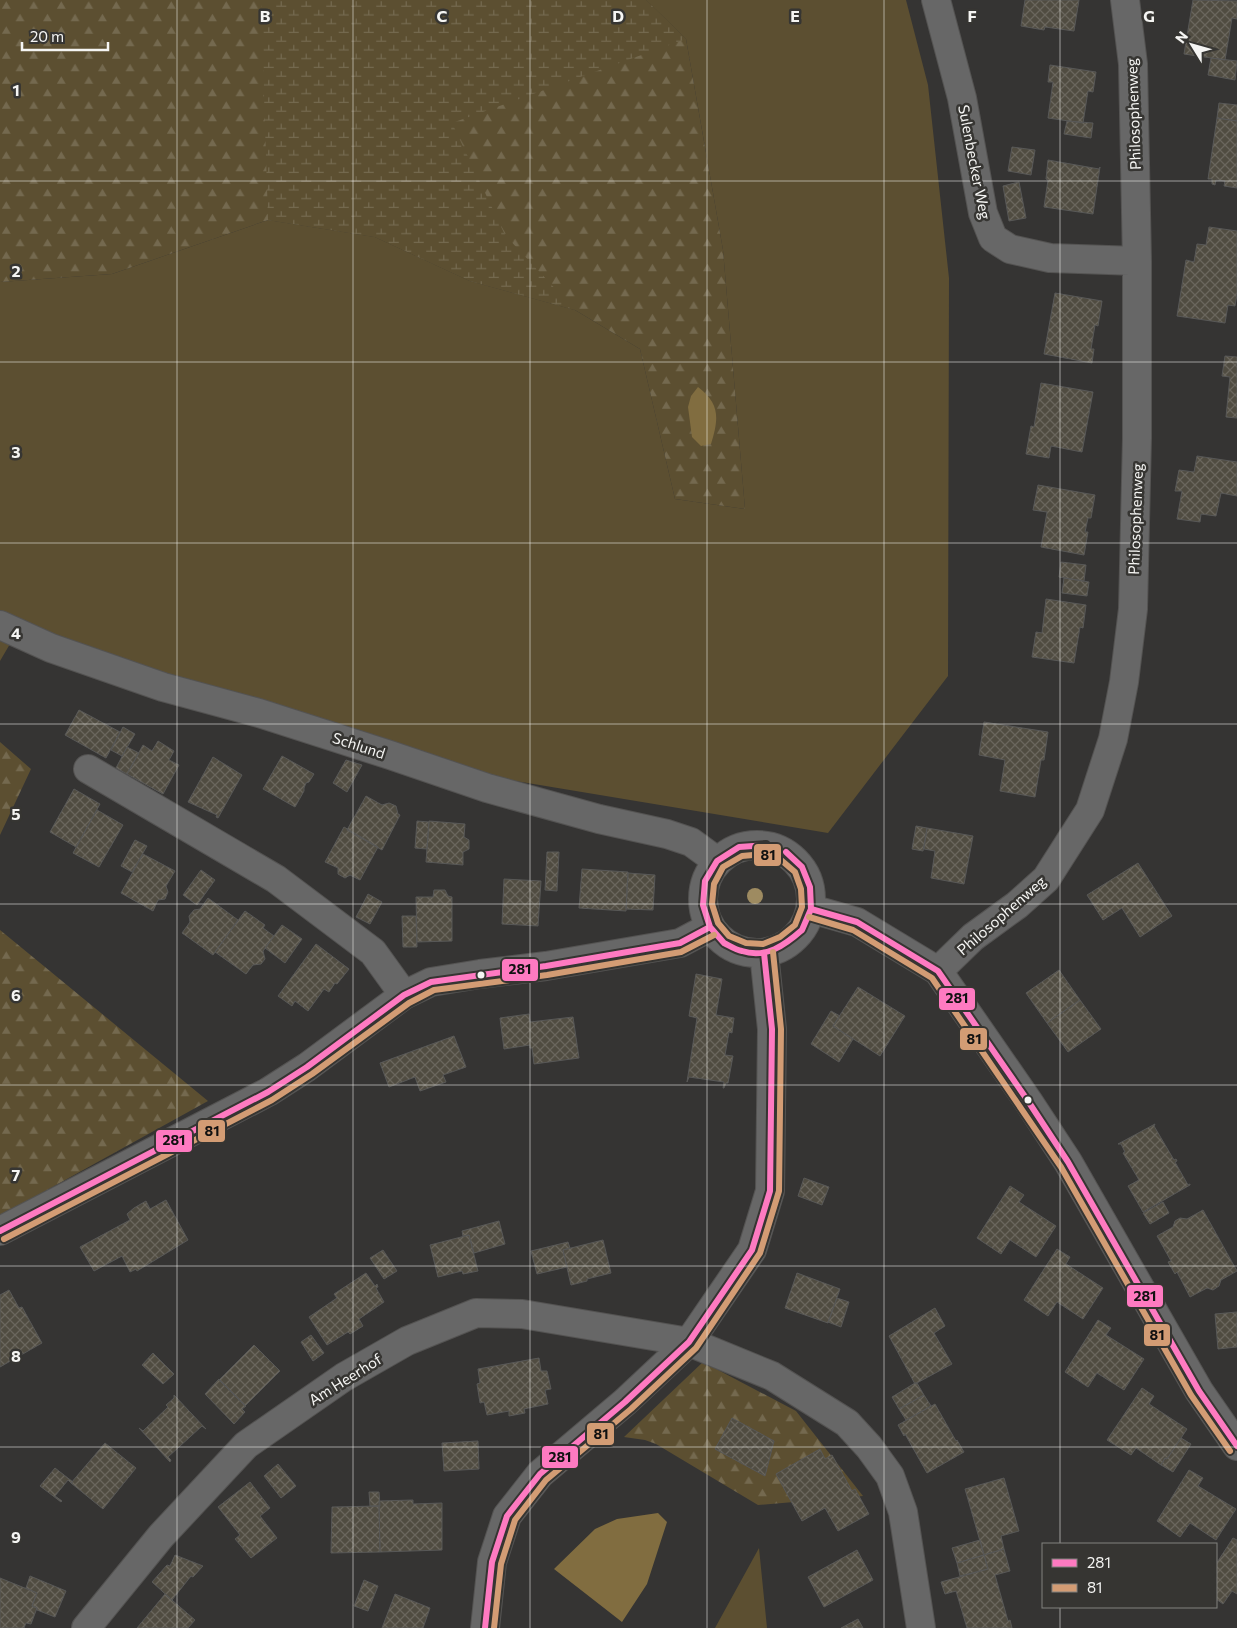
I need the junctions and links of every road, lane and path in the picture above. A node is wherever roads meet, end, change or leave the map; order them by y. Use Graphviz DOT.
graph roads {
  1 [pos="936,0"];
  2 [pos="1125,0"];
  3 [pos="1137,261"];
  4 [pos="0,625"];
  5 [pos="88,769"];
  6 [pos="717,861"];
  7 [pos="810,909"];
  8 [pos="710,927"];
  9 [pos="764,953"];
  10 [pos="938,971"];
  11 [pos="404,995"];
  12 [pos="0,1231"];
  13 [pos="689,1342"];
  14 [pos="1237,1446"];
  15 [pos="86,1628"];
  16 [pos="485,1628"];
  17 [pos="920,1628"];
  1 -- 3 [label="street, Sulenbecker Weg"];
  2 -- 3 [label="street, Philosophenweg"];
  3 -- 10 [label="street, Philosophenweg"];
  4 -- 6 [label="street, Schlund"];
  5 -- 11 [label="street"];
  6 -- 7 [label="street"];
  6 -- 8 [label="street"];
  7 -- 9 [label="street"];
  7 -- 10 [label="street"];
  8 -- 9 [label="street"];
  8 -- 11 [label="street"];
  9 -- 13 [label="street"];
  10 -- 14 [label="street"];
  11 -- 12 [label="street"];
  13 -- 15 [label="street, Am Heerhof"];
  13 -- 16 [label="street"];
  13 -- 17 [label="street, Am Heerhof"];
}
